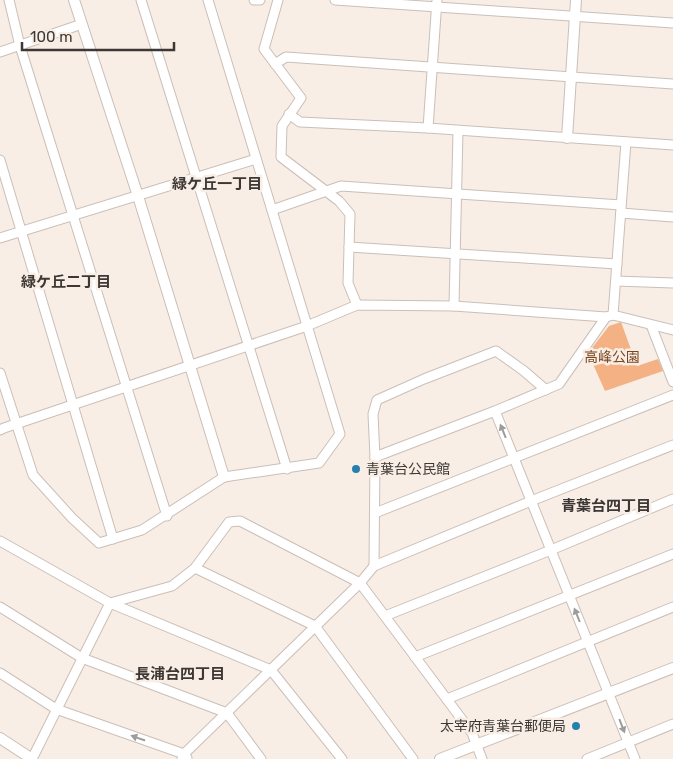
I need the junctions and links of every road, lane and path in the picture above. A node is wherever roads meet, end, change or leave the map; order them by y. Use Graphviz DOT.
graph roads {
  1 [pos="9,0"];
  2 [pos="74,0"];
  3 [pos="142,0"];
  4 [pos="208,0"];
  5 [pos="254,0"];
  6 [pos="260,0"];
  7 [pos="278,0"];
  8 [pos="335,0"];
  9 [pos="576,0"];
  10 [pos="437,3"];
  11 [pos="575,16"];
  12 [pos="673,23"];
  13 [pos="82,24"];
  14 [pos="20,46"];
  15 [pos="0,52"];
  16 [pos="275,64"];
  17 [pos="432,67"];
  18 [pos="571,77"];
  19 [pos="673,84"];
  20 [pos="289,114"];
  21 [pos="428,128"];
  22 [pos="458,130"];
  23 [pos="567,138"];
  24 [pos="626,142"];
  25 [pos="673,145"];
  26 [pos="256,159"];
  27 [pos="0,160"];
  28 [pos="197,178"];
  29 [pos="327,192"];
  30 [pos="457,194"];
  31 [pos="138,196"];
  32 [pos="621,209"];
  33 [pos="272,210"];
  34 [pos="73,216"];
  35 [pos="673,217"];
  36 [pos="21,232"];
  37 [pos="0,238"];
  38 [pos="349,247"];
  39 [pos="455,254"];
  40 [pos="617,264"];
  41 [pos="616,281"];
  42 [pos="673,283"];
  43 [pos="357,305"];
  44 [pos="454,306"];
  45 [pos="610,316"];
  46 [pos="651,325"];
  47 [pos="307,326"];
  48 [pos="673,330"];
  49 [pos="249,346"];
  50 [pos="188,366"];
  51 [pos="0,373"];
  52 [pos="673,382"];
  53 [pos="126,387"];
  54 [pos="546,390"];
  55 [pos="673,395"];
  56 [pos="73,404"];
  57 [pos="495,411"];
  58 [pos="16,424"];
  59 [pos="0,430"];
  60 [pos="673,446"];
  61 [pos="376,457"];
  62 [pos="514,457"];
  63 [pos="287,469"];
  64 [pos="224,477"];
  65 [pos="673,499"];
  66 [pos="531,501"];
  67 [pos="375,513"];
  68 [pos="167,516"];
  69 [pos="114,539"];
  70 [pos="0,541"];
  71 [pos="551,550"];
  72 [pos="673,554"];
  73 [pos="374,566"];
  74 [pos="196,568"];
  75 [pos="360,583"];
  76 [pos="570,595"];
  77 [pos="110,603"];
  78 [pos="0,607"];
  79 [pos="673,607"];
  80 [pos="385,616"];
  81 [pos="315,626"];
  82 [pos="588,641"];
  83 [pos="415,657"];
  84 [pos="82,658"];
  85 [pos="673,668"];
  86 [pos="271,670"];
  87 [pos="0,673"];
  88 [pos="609,692"];
  89 [pos="448,699"];
  90 [pos="56,709"];
  91 [pos="227,713"];
  92 [pos="673,724"];
  93 [pos="0,738"];
  94 [pos="628,742"];
  95 [pos="477,745"];
  96 [pos="184,757"];
  97 [pos="32,759"];
  98 [pos="261,759"];
  99 [pos="342,759"];
  100 [pos="413,759"];
  101 [pos="440,759"];
  102 [pos="482,759"];
  103 [pos="587,759"];
  104 [pos="635,759"];
  1 -- 14 [label="street"];
  2 -- 13 [label="street"];
  3 -- 28 [label="street"];
  4 -- 26 [label="street"];
  5 -- 6 [label="street"];
  7 -- 16 [label="street"];
  8 -- 10 [label="street"];
  9 -- 11 [label="street"];
  10 -- 11 [label="street"];
  10 -- 17 [label="street"];
  11 -- 12 [label="street"];
  11 -- 18 [label="street"];
  13 -- 14 [label="street"];
  13 -- 31 [label="street"];
  14 -- 15 [label="street"];
  14 -- 34 [label="street"];
  16 -- 17 [label="street"];
  16 -- 20 [label="street"];
  17 -- 18 [label="street"];
  17 -- 21 [label="street"];
  18 -- 19 [label="street"];
  18 -- 23 [label="street"];
  20 -- 21 [label="street"];
  20 -- 29 [label="street"];
  21 -- 22 [label="street"];
  22 -- 23 [label="street"];
  22 -- 30 [label="street"];
  23 -- 24 [label="street"];
  24 -- 25 [label="street"];
  24 -- 32 [label="street"];
  26 -- 28 [label="street"];
  26 -- 33 [label="street"];
  27 -- 36 [label="street"];
  28 -- 31 [label="street"];
  28 -- 49 [label="street"];
  29 -- 30 [label="street"];
  29 -- 33 [label="street"];
  29 -- 38 [label="street"];
  30 -- 32 [label="street"];
  30 -- 39 [label="street"];
  31 -- 34 [label="street"];
  31 -- 50 [label="street"];
  32 -- 35 [label="street"];
  32 -- 40 [label="street"];
  33 -- 47 [label="street"];
  34 -- 36 [label="street"];
  34 -- 53 [label="street"];
  36 -- 37 [label="street"];
  36 -- 56 [label="street"];
  38 -- 39 [label="street"];
  38 -- 43 [label="street"];
  39 -- 40 [label="street"];
  39 -- 44 [label="street"];
  40 -- 41 [label="street"];
  41 -- 42 [label="street"];
  41 -- 45 [label="street"];
  43 -- 44 [label="street"];
  43 -- 47 [label="street"];
  44 -- 45 [label="street"];
  45 -- 46 [label="street"];
  45 -- 54 [label="street"];
  46 -- 48 [label="street"];
  46 -- 52 [label="street"];
  47 -- 49 [label="street"];
  47 -- 63 [label="street"];
  49 -- 50 [label="street"];
  49 -- 63 [label="street"];
  50 -- 53 [label="street"];
  50 -- 64 [label="street"];
  51 -- 58 [label="street"];
  53 -- 56 [label="street"];
  53 -- 68 [label="street"];
  54 -- 57 [label="street"];
  54 -- 61 [label="street"];
  55 -- 62 [label="street"];
  56 -- 58 [label="street"];
  56 -- 69 [label="street"];
  57 -- 61 [label="street"];
  62 -- 57 [label="street, one-way"];
  58 -- 59 [label="street"];
  58 -- 69 [label="street"];
  60 -- 66 [label="street"];
  61 -- 67 [label="street"];
  62 -- 66 [label="street"];
  62 -- 67 [label="street"];
  63 -- 64 [label="street"];
  64 -- 68 [label="street"];
  65 -- 71 [label="street"];
  66 -- 71 [label="street"];
  66 -- 73 [label="street"];
  67 -- 73 [label="street"];
  68 -- 69 [label="street"];
  70 -- 77 [label="street"];
  71 -- 76 [label="street"];
  71 -- 80 [label="street"];
  72 -- 76 [label="street"];
  73 -- 75 [label="street"];
  74 -- 75 [label="street"];
  74 -- 77 [label="street"];
  74 -- 81 [label="street"];
  75 -- 80 [label="street"];
  75 -- 81 [label="street"];
  82 -- 76 [label="street, one-way"];
  76 -- 83 [label="street"];
  77 -- 84 [label="street"];
  77 -- 86 [label="street"];
  78 -- 84 [label="street"];
  79 -- 82 [label="street"];
  80 -- 83 [label="street"];
  81 -- 86 [label="street"];
  81 -- 100 [label="street"];
  82 -- 88 [label="street"];
  82 -- 89 [label="street"];
  83 -- 89 [label="street"];
  84 -- 90 [label="street"];
  84 -- 91 [label="street"];
  85 -- 88 [label="street"];
  86 -- 91 [label="street"];
  86 -- 99 [label="street"];
  87 -- 90 [label="street"];
  88 -- 94 [label="street, one-way"];
  88 -- 95 [label="street"];
  89 -- 95 [label="street"];
  96 -- 90 [label="street, one-way"];
  90 -- 97 [label="street"];
  91 -- 96 [label="street"];
  91 -- 98 [label="street"];
  92 -- 94 [label="street"];
  93 -- 97 [label="street"];
  94 -- 103 [label="street"];
  94 -- 104 [label="street"];
  95 -- 101 [label="street"];
  95 -- 102 [label="street"];
}
